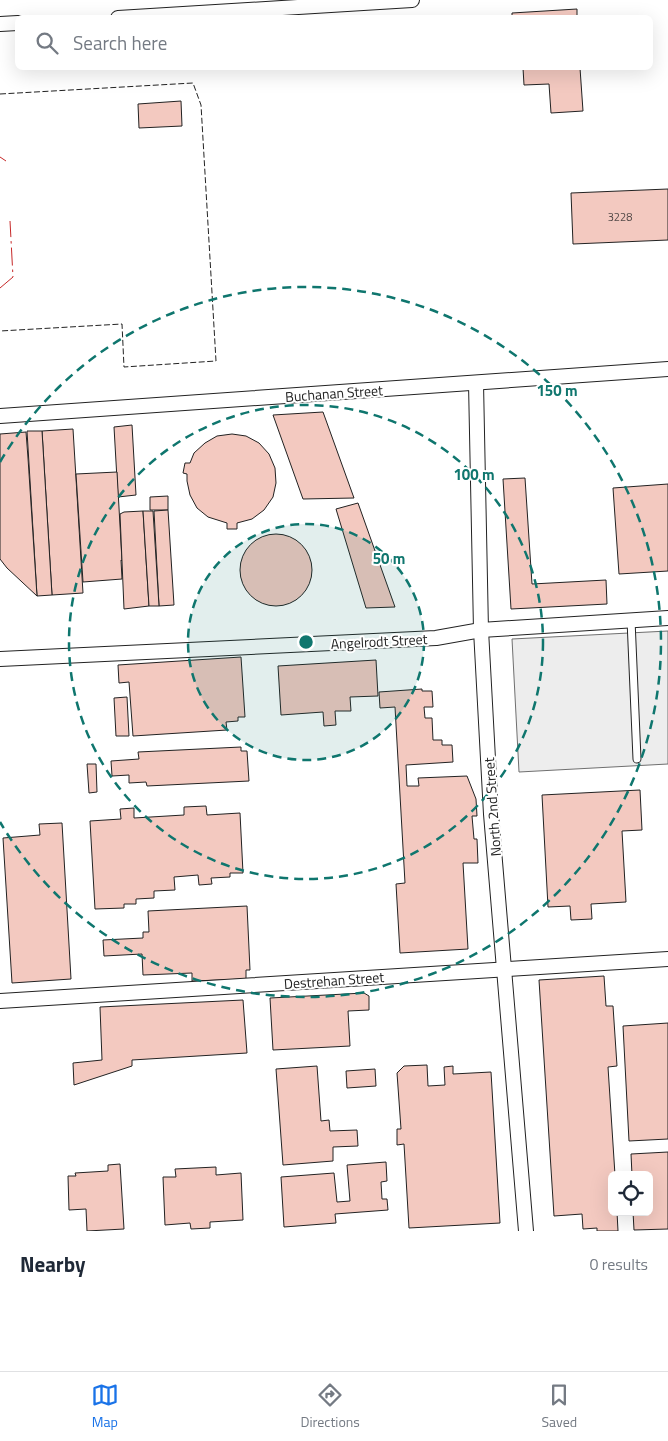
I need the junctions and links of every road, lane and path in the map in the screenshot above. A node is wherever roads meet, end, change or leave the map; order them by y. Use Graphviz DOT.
graph roads {
  1 [pos="412,0"];
  2 [pos="358,2"];
  3 [pos="163,15"];
  4 [pos="15,23"];
  5 [pos="0,24"];
  6 [pos="668,370"];
  7 [pos="476,383"];
  8 [pos="0,416"];
  9 [pos="668,618"];
  10 [pos="630,620"];
  11 [pos="481,630"];
  12 [pos="0,659"];
  13 [pos="637,759"];
  14 [pos="668,959"];
  15 [pos="504,970"];
  16 [pos="0,1001"];
  17 [pos="526,1231"];
  1 -- 2 [label="street"];
  2 -- 3 [label="street"];
  4 -- 5 [label="street"];
  6 -- 7 [label="street, Buchanan Street"];
  7 -- 8 [label="street, Buchanan Street"];
  7 -- 11 [label="street, North 2nd Street"];
  9 -- 10 [label="street, Angelrodt Street"];
  10 -- 11 [label="street, Angelrodt Street"];
  10 -- 13 [label="lane"];
  11 -- 12 [label="street, Angelrodt Street"];
  11 -- 15 [label="street, North 2nd Street"];
  14 -- 15 [label="street, Destrehan Street"];
  15 -- 16 [label="street, Destrehan Street"];
  15 -- 17 [label="street, North 2nd Street"];
}
